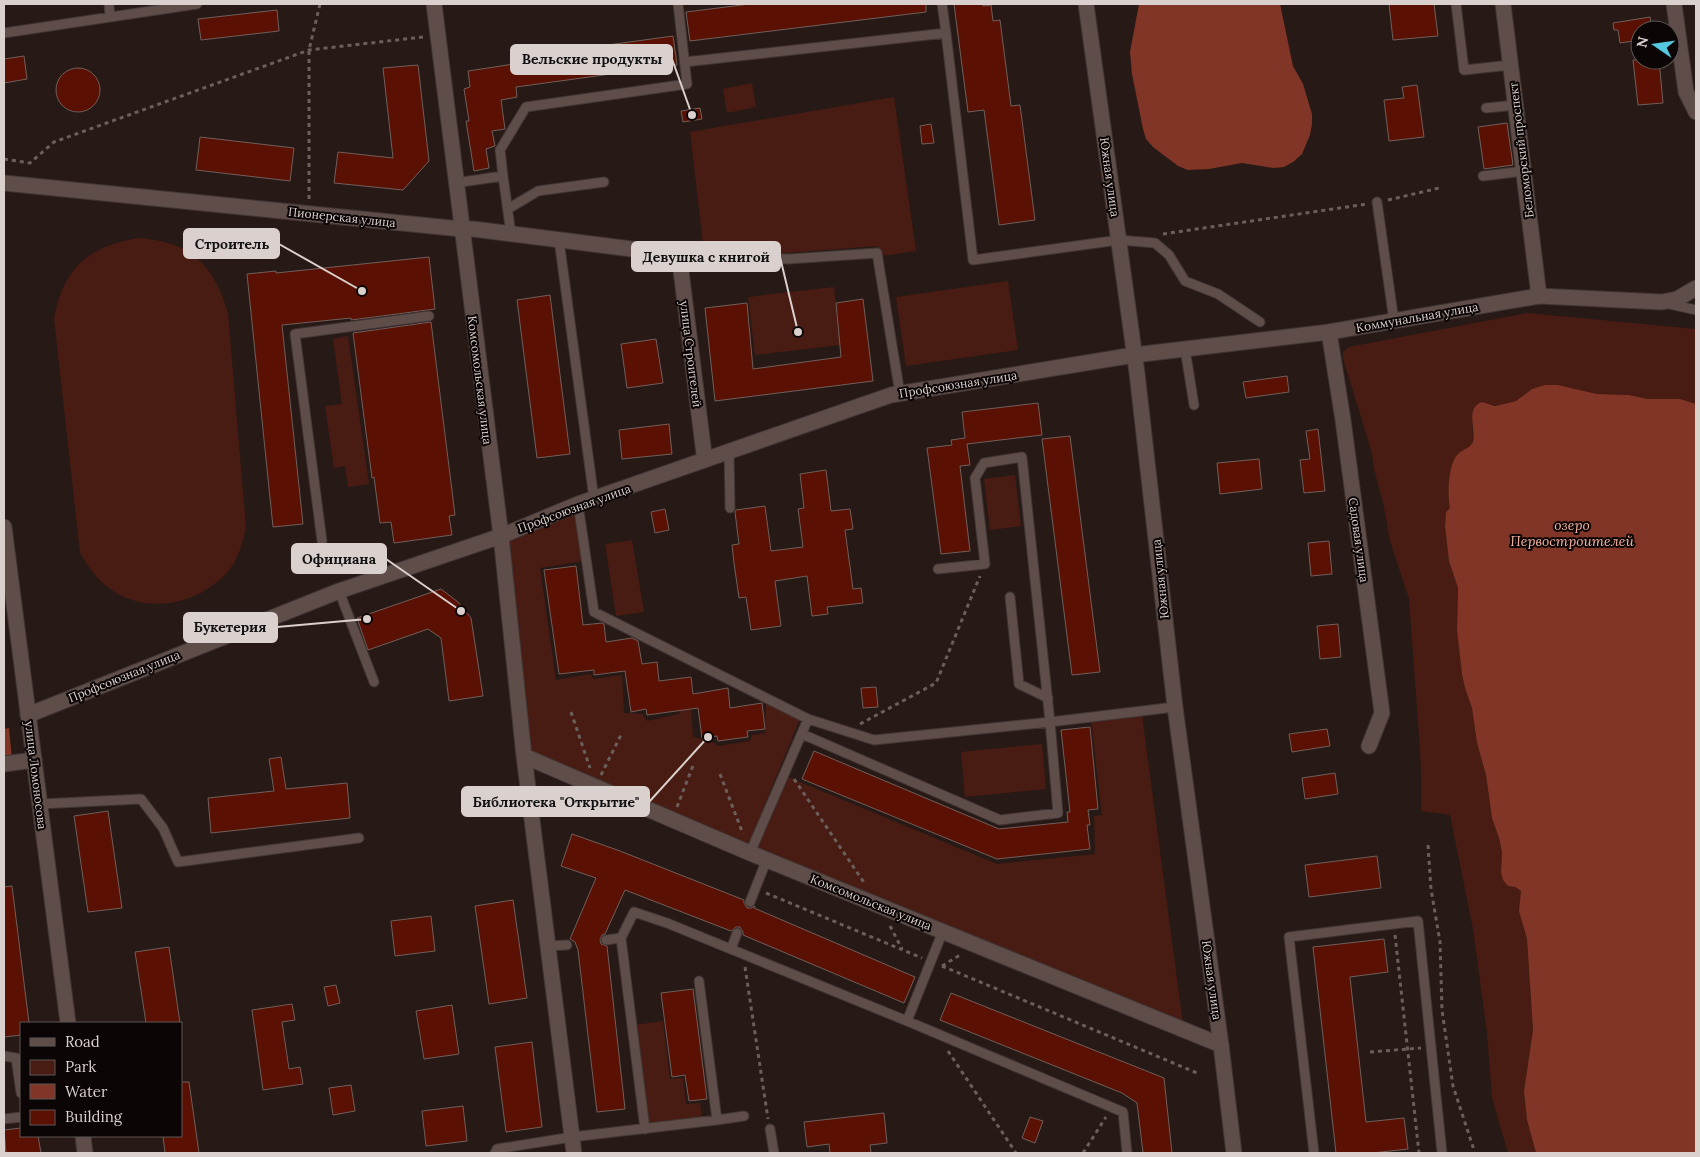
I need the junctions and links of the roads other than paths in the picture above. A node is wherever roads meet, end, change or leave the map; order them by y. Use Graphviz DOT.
graph roads {
  1 [pos="109,4"];
  2 [pos="198,4"];
  3 [pos="434,4"];
  4 [pos="678,4"];
  5 [pos="942,4"];
  6 [pos="1086,4"];
  7 [pos="1456,4"];
  8 [pos="1503,4"];
  9 [pos="1674,4"];
  10 [pos="110,17"];
  11 [pos="4,33"];
  12 [pos="946,33"];
  13 [pos="685,62"];
  14 [pos="1511,65"];
  15 [pos="1516,105"];
  16 [pos="1486,108"];
  17 [pos="1696,112"];
  18 [pos="1524,171"];
  19 [pos="503,176"];
  20 [pos="1483,176"];
  21 [pos="604,182"];
  22 [pos="4,183"];
  23 [pos="455,183"];
  24 [pos="1377,202"];
  25 [pos="508,210"];
  26 [pos="461,229"];
  27 [pos="511,234"];
  28 [pos="559,240"];
  29 [pos="1119,240"];
  30 [pos="679,255"];
  31 [pos="1696,288"];
  32 [pos="1539,296"];
  33 [pos="1662,302"];
  34 [pos="1696,310"];
  35 [pos="429,316"];
  36 [pos="1260,322"];
  37 [pos="1394,322"];
  38 [pos="1328,332"];
  39 [pos="1185,349"];
  40 [pos="1134,355"];
  41 [pos="900,394"];
  42 [pos="1194,405"];
  43 [pos="729,451"];
  44 [pos="704,454"];
  45 [pos="594,499"];
  46 [pos="578,504"];
  47 [pos="730,508"];
  48 [pos="4,527"];
  49 [pos="501,536"];
  50 [pos="322,540"];
  51 [pos="938,569"];
  52 [pos="340,591"];
  53 [pos="1010,597"];
  54 [pos="374,682"];
  55 [pos="1048,698"];
  56 [pos="1174,707"];
  57 [pos="28,715"];
  58 [pos="808,719"];
  59 [pos="1050,722"];
  60 [pos="802,734"];
  61 [pos="1369,746"];
  62 [pos="524,756"];
  63 [pos="34,760"];
  64 [pos="4,764"];
  65 [pos="40,804"];
  66 [pos="359,838"];
  67 [pos="750,853"];
  68 [pos="767,859"];
  69 [pos="750,902"];
  70 [pos="943,931"];
  71 [pos="737,933"];
  72 [pos="621,938"];
  73 [pos="606,940"];
  74 [pos="568,944"];
  75 [pos="548,946"];
  76 [pos="731,949"];
  77 [pos="700,981"];
  78 [pos="907,1021"];
  79 [pos="68,1022"];
  80 [pos="1221,1044"];
  81 [pos="4,1056"];
  82 [pos="20,1086"];
  83 [pos="744,1116"];
  84 [pos="20,1117"];
  85 [pos="4,1119"];
  86 [pos="717,1120"];
  87 [pos="645,1129"];
  88 [pos="770,1129"];
  89 [pos="83,1137"];
  90 [pos="572,1137"];
  91 [pos="85,1153"];
  92 [pos="495,1153"];
  93 [pos="574,1153"];
  94 [pos="774,1153"];
  95 [pos="1127,1153"];
  96 [pos="1234,1153"];
  97 [pos="1314,1153"];
  98 [pos="1442,1153"];
  1 -- 10 [label="lane"];
  2 -- 10 [label="lane"];
  3 -- 23 [label="street, Комсомольская улица"];
  4 -- 13 [label="lane"];
  5 -- 12 [label="lane"];
  6 -- 29 [label="street, Южная улица"];
  7 -- 14 [label="lane"];
  8 -- 14 [label="street, Беломорский проспект"];
  9 -- 17 [label="street"];
  10 -- 11 [label="lane"];
  12 -- 13 [label="lane"];
  12 -- 29 [label="lane"];
  13 -- 19 [label="lane"];
  14 -- 15 [label="street, Беломорский проспект"];
  15 -- 16 [label="lane"];
  15 -- 18 [label="street, Беломорский проспект"];
  18 -- 20 [label="lane"];
  18 -- 32 [label="street, Беломорский проспект"];
  19 -- 23 [label="lane"];
  19 -- 25 [label="lane"];
  21 -- 25 [label="lane"];
  22 -- 26 [label="street, Пионерская улица"];
  23 -- 26 [label="street, Комсомольская улица"];
  24 -- 37 [label="lane"];
  25 -- 27 [label="lane"];
  26 -- 27 [label="street, Пионерская улица"];
  26 -- 49 [label="street, Комсомольская улица"];
  27 -- 28 [label="street, Пионерская улица"];
  28 -- 30 [label="street, Пионерская улица"];
  28 -- 45 [label="lane"];
  29 -- 36 [label="lane"];
  29 -- 40 [label="street, Южная улица"];
  30 -- 41 [label="lane"];
  30 -- 44 [label="street, улица Строителей"];
  31 -- 33 [label="street, Коммунальная улица"];
  32 -- 33 [label="street, Коммунальная улица"];
  32 -- 37 [label="street, Коммунальная улица"];
  33 -- 34 [label="lane"];
  35 -- 50 [label="lane"];
  37 -- 38 [label="street, Коммунальная улица"];
  38 -- 39 [label="street, Коммунальная улица"];
  38 -- 61 [label="street, Садовая улица"];
  39 -- 40 [label="street, Коммунальная улица"];
  39 -- 42 [label="lane"];
  40 -- 41 [label="street, Профсоюзная улица"];
  40 -- 56 [label="street, Южная улица"];
  41 -- 43 [label="street, Профсоюзная улица"];
  43 -- 45 [label="street, Профсоюзная улица"];
  43 -- 47 [label="lane"];
  45 -- 46 [label="street, Профсоюзная улица"];
  46 -- 49 [label="street, Профсоюзная улица"];
  46 -- 58 [label="lane"];
  48 -- 57 [label="street, улица Ломоносова"];
  49 -- 52 [label="street, Профсоюзная улица"];
  49 -- 62 [label="street, Комсомольская улица"];
  51 -- 55 [label="lane"];
  52 -- 54 [label="lane"];
  52 -- 57 [label="street, Профсоюзная улица"];
  53 -- 55 [label="lane"];
  55 -- 59 [label="lane"];
  56 -- 59 [label="lane"];
  56 -- 80 [label="street, Южная улица"];
  57 -- 63 [label="street, улица Ломоносова"];
  58 -- 59 [label="lane"];
  58 -- 60 [label="lane"];
  59 -- 60 [label="lane"];
  60 -- 67 [label="lane"];
  62 -- 67 [label="street, Комсомольская улица"];
  62 -- 75 [label="street, Комсомольская улица"];
  63 -- 64 [label="street"];
  63 -- 65 [label="street, улица Ломоносова"];
  65 -- 66 [label="lane"];
  65 -- 79 [label="street, улица Ломоносова"];
  67 -- 68 [label="street, Комсомольская улица"];
  68 -- 69 [label="lane"];
  68 -- 70 [label="street, Комсомольская улица"];
  70 -- 78 [label="lane"];
  70 -- 80 [label="street, Комсомольская улица"];
  71 -- 76 [label="lane"];
  72 -- 73 [label="lane"];
  72 -- 76 [label="lane"];
  72 -- 87 [label="lane"];
  74 -- 75 [label="lane"];
  75 -- 90 [label="street, Комсомольская улица"];
  76 -- 78 [label="lane"];
  77 -- 86 [label="lane"];
  78 -- 95 [label="lane"];
  80 -- 96 [label="street, Южная улица"];
  81 -- 82 [label="lane"];
  83 -- 86 [label="lane"];
  84 -- 85 [label="lane"];
  86 -- 87 [label="lane"];
  87 -- 90 [label="lane"];
  88 -- 94 [label="lane"];
  89 -- 91 [label="street"];
  90 -- 92 [label="lane"];
  90 -- 93 [label="street, Комсомольская улица"];
  97 -- 98 [label="lane"];
}
